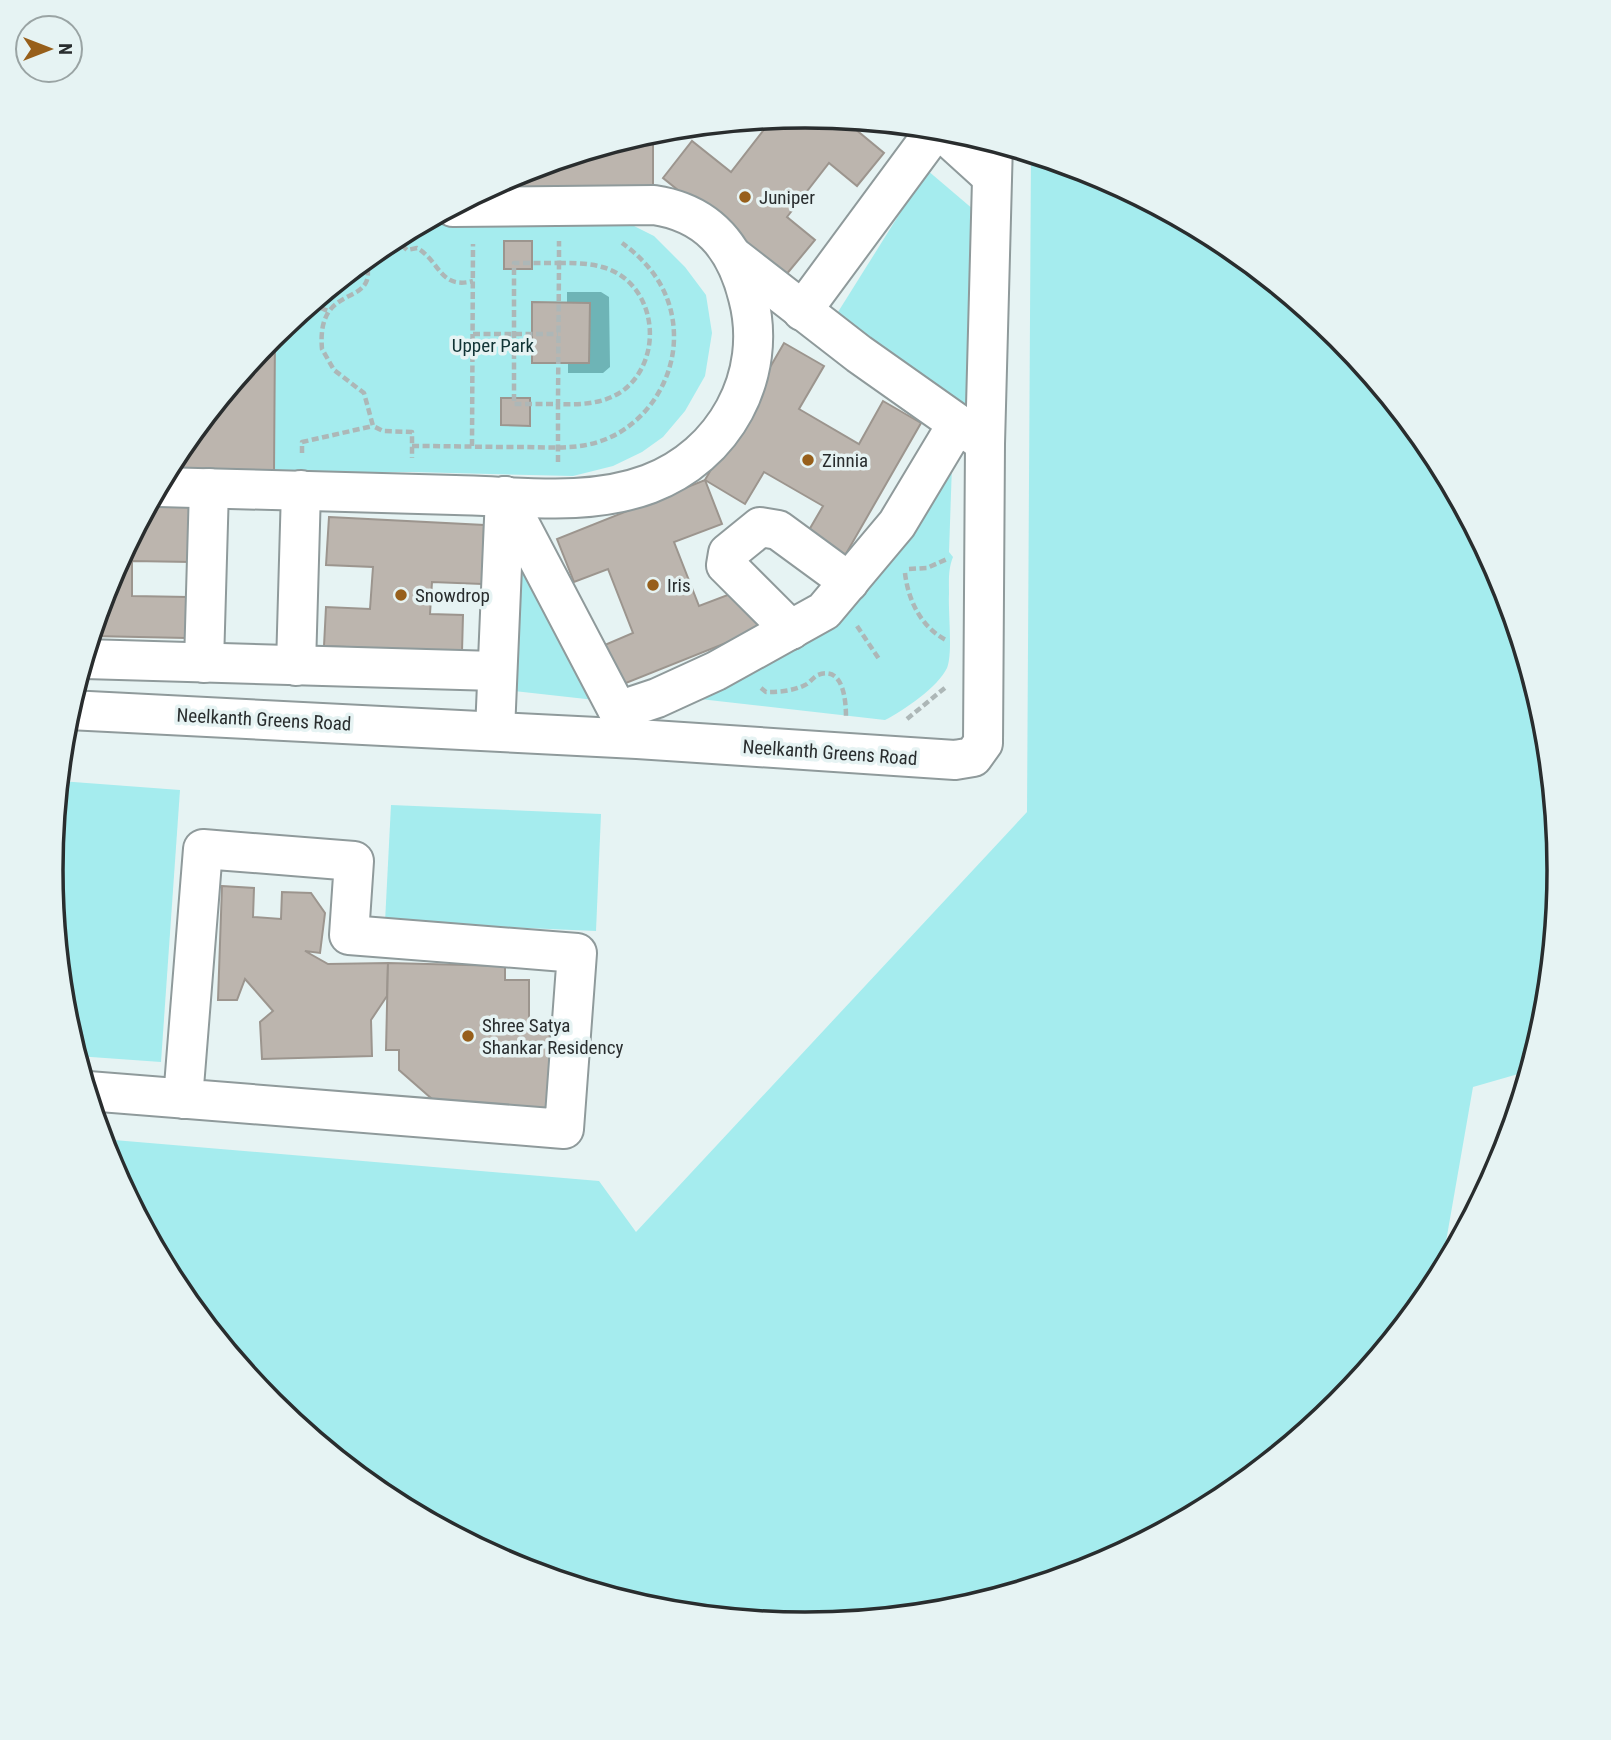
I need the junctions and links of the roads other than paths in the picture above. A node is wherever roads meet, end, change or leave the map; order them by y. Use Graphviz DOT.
graph roads {
  1 [pos="929,139"];
  2 [pos="970,147"];
  3 [pos="992,159"];
  4 [pos="469,212"];
  5 [pos="729,254"];
  6 [pos="802,311"];
  7 [pos="971,434"];
  8 [pos="169,487"];
  9 [pos="209,488"];
  10 [pos="301,490"];
  11 [pos="505,496"];
  12 [pos="849,582"];
  13 [pos="791,630"];
  14 [pos="94,659"];
  15 [pos="204,663"];
  16 [pos="296,666"];
  17 [pos="495,671"];
  18 [pos="81,710"];
  19 [pos="627,725"];
  20 [pos="495,731"];
  21 [pos="97,1092"];
  22 [pos="183,1099"];
  1 -- 6 [label="street"];
  2 -- 3 [label="street"];
  3 -- 7 [label="street, Neelkanth Greens Road"];
  4 -- 5 [label="street"];
  5 -- 6 [label="street"];
  5 -- 11 [label="street"];
  6 -- 7 [label="street"];
  7 -- 12 [label="street"];
  7 -- 19 [label="street, Neelkanth Greens Road"];
  8 -- 9 [label="street"];
  9 -- 10 [label="street"];
  9 -- 15 [label="street"];
  10 -- 11 [label="street"];
  10 -- 16 [label="street"];
  11 -- 17 [label="street"];
  11 -- 19 [label="street"];
  12 -- 13 [label="street"];
  12 -- 13 [label="street"];
  13 -- 19 [label="street"];
  14 -- 15 [label="street"];
  15 -- 16 [label="street"];
  16 -- 17 [label="street"];
  17 -- 20 [label="street"];
  18 -- 20 [label="street, Neelkanth Greens Road"];
  19 -- 20 [label="street, Neelkanth Greens Road"];
  21 -- 22 [label="street"];
  22 -- 22 [label="street"];
}
